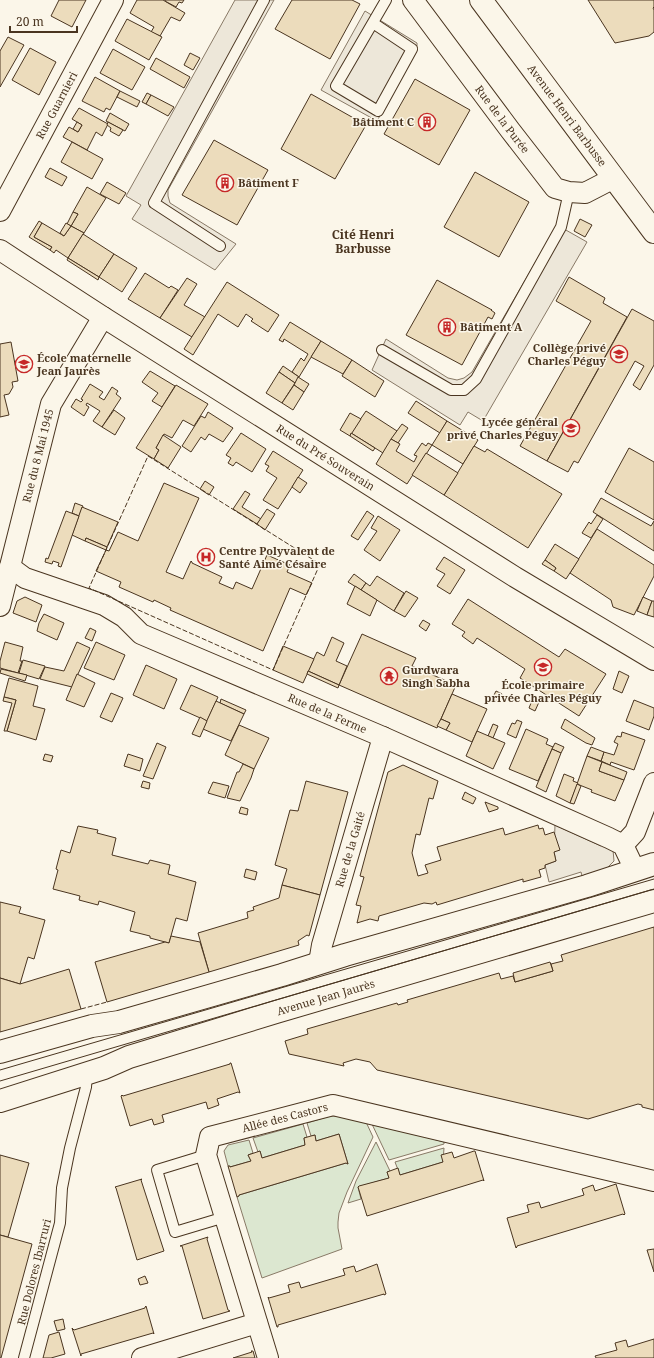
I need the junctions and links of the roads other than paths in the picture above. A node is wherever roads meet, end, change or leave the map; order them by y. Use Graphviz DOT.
graph roads {
  1 [pos="113,0"];
  2 [pos="264,0"];
  3 [pos="386,0"];
  4 [pos="413,0"];
  5 [pos="480,0"];
  6 [pos="373,23"];
  7 [pos="614,178"];
  8 [pos="569,192"];
  9 [pos="0,211"];
  10 [pos="654,232"];
  11 [pos="220,246"];
  12 [pos="0,250"];
  13 [pos="103,317"];
  14 [pos="382,350"];
  15 [pos="10,567"];
  16 [pos="0,606"];
  17 [pos="654,660"];
  18 [pos="383,737"];
  19 [pos="654,783"];
  20 [pos="623,845"];
  21 [pos="645,867"];
  22 [pos="654,901"];
  23 [pos="319,963"];
  24 [pos="0,1052"];
  25 [pos="87,1074"];
  26 [pos="0,1101"];
  27 [pos="206,1155"];
  28 [pos="654,1181"];
  29 [pos="225,1217"];
  30 [pos="257,1323"];
  31 [pos="24,1358"];
  32 [pos="142,1358"];
  33 [pos="268,1358"];
  1 -- 9 [label="street, Rue Guarnieri"];
  2 -- 11 [label="lane"];
  3 -- 6 [label="lane"];
  4 -- 8 [label="street, Rue de la Purée"];
  5 -- 7 [label="street, Avenue Henri Barbusse"];
  6 -- 6 [label="lane"];
  7 -- 8 [label="street, Rue de la Purée"];
  7 -- 10 [label="street, Avenue Henri Barbusse"];
  8 -- 14 [label="lane"];
  12 -- 13 [label="street, Rue du Pré Souverain"];
  13 -- 15 [label="street, Rue du 8 Mai 1945"];
  13 -- 17 [label="street, Rue du Pré Souverain"];
  15 -- 16 [label="street, Rue du 8 Mai 1945"];
  15 -- 18 [label="street, Rue de la Ferme"];
  18 -- 20 [label="street, Rue de la Ferme"];
  18 -- 23 [label="street, Rue de la Gaité"];
  19 -- 20 [label="street"];
  20 -- 21 [label="street"];
  21 -- 23 [label="street"];
  22 -- 25 [label="street, Avenue Jean Jaurès"];
  23 -- 24 [label="street"];
  25 -- 26 [label="street, Avenue Jean Jaurès"];
  25 -- 31 [label="lane, Rue Dolores Ibarruri"];
  27 -- 28 [label="street, Allée des Castors"];
  27 -- 29 [label="street"];
  27 -- 29 [label="lane"];
  29 -- 30 [label="street"];
  30 -- 32 [label="street"];
  30 -- 33 [label="street"];
}
